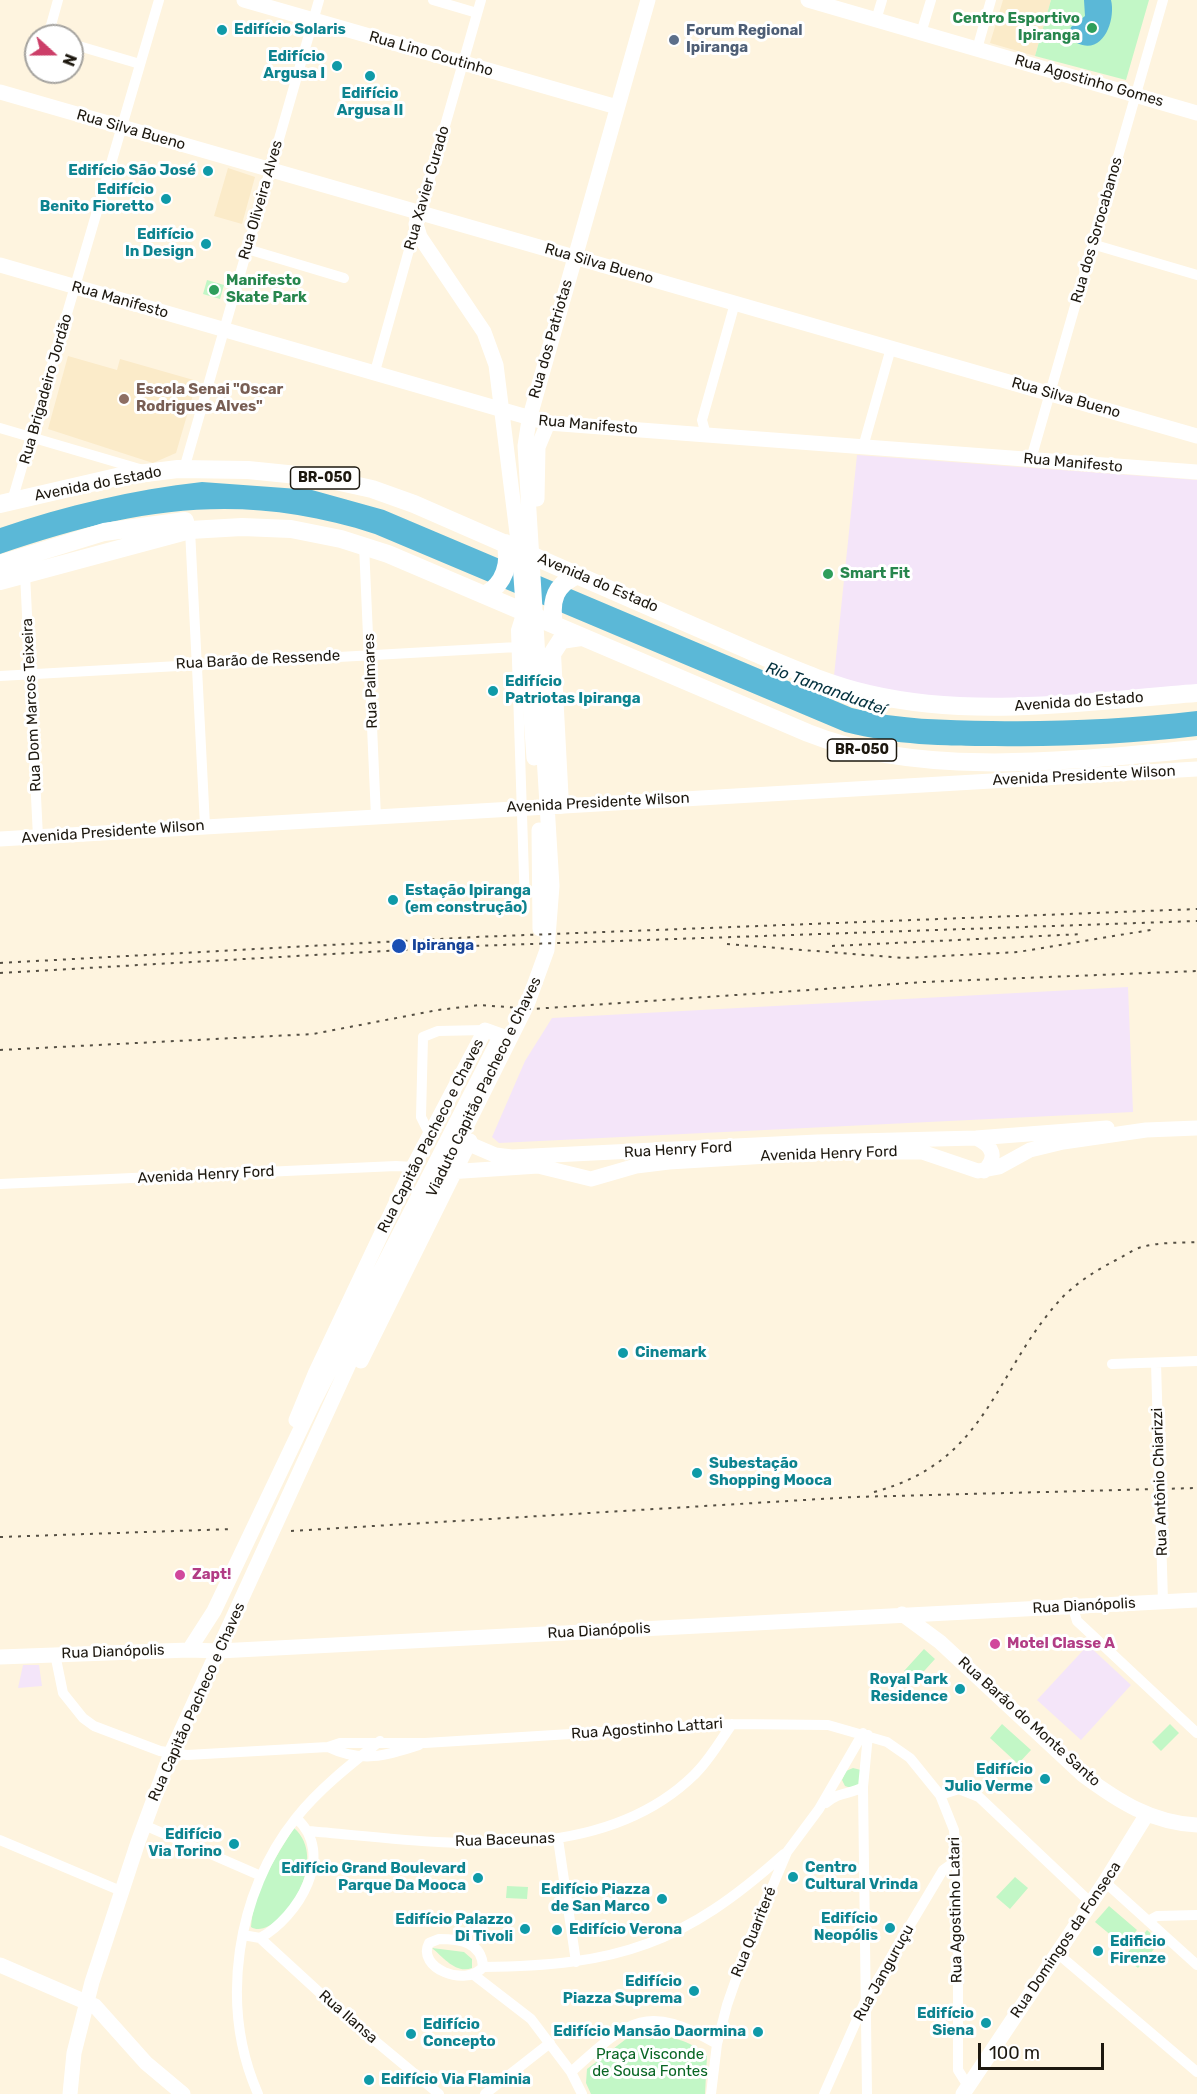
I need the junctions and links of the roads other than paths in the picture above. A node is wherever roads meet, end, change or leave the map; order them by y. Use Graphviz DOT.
graph roads {
  1 [pos="58,0"];
  2 [pos="159,0"];
  3 [pos="244,0"];
  4 [pos="319,0"];
  5 [pos="433,0"];
  6 [pos="481,0"];
  7 [pos="648,0"];
  8 [pos="882,0"];
  9 [pos="931,0"];
  10 [pos="991,0"];
  11 [pos="1163,0"];
  12 [pos="817,1"];
  13 [pos="477,13"];
  14 [pos="313,20"];
  15 [pos="876,20"];
  16 [pos="51,24"];
  17 [pos="921,33"];
  18 [pos="84,48"];
  19 [pos="977,49"];
  20 [pos="463,63"];
  21 [pos="140,64"];
  22 [pos="0,92"];
  23 [pos="1136,94"];
  24 [pos="617,107"];
  25 [pos="1197,113"];
  26 [pos="122,127"];
  27 [pos="270,169"];
  28 [pos="418,218"];
  29 [pos="442,219"];
  30 [pos="1092,244"];
  31 [pos="247,249"];
  32 [pos="430,250"];
  33 [pos="575,257"];
  34 [pos="0,265"];
  35 [pos="1197,275"];
  36 [pos="344,278"];
  37 [pos="76,287"];
  38 [pos="735,303"];
  39 [pos="224,331"];
  40 [pos="891,348"];
  41 [pos="374,375"];
  42 [pos="1049,394"];
  43 [pos="501,412"];
  44 [pos="529,420"];
  45 [pos="548,423"];
  46 [pos="0,428"];
  47 [pos="705,435"];
  48 [pos="1197,436"];
  49 [pos="33,438"];
  50 [pos="863,447"];
  51 [pos="1031,459"];
  52 [pos="184,468"];
  53 [pos="152,472"];
  54 [pos="1197,472"];
  55 [pos="6,503"];
  56 [pos="530,520"];
  57 [pos="242,527"];
  58 [pos="190,530"];
  59 [pos="364,545"];
  60 [pos="519,549"];
  61 [pos="0,564"];
  62 [pos="25,574"];
  63 [pos="578,574"];
  64 [pos="0,581"];
  65 [pos="486,594"];
  66 [pos="529,614"];
  67 [pos="557,626"];
  68 [pos="581,637"];
  69 [pos="527,651"];
  70 [pos="371,654"];
  71 [pos="196,663"];
  72 [pos="31,674"];
  73 [pos="0,676"];
  74 [pos="1197,693"];
  75 [pos="1197,749"];
  76 [pos="1197,770"];
  77 [pos="560,805"];
  78 [pos="523,807"];
  79 [pos="376,817"];
  80 [pos="205,826"];
  81 [pos="38,837"];
  82 [pos="0,839"];
  83 [pos="525,907"];
  84 [pos="485,1030"];
  85 [pos="1197,1128"];
  86 [pos="1146,1130"];
  87 [pos="429,1133"];
  88 [pos="976,1138"];
  89 [pos="470,1143"];
  90 [pos="592,1154"];
  91 [pos="413,1167"];
  92 [pos="984,1171"];
  93 [pos="456,1173"];
  94 [pos="591,1179"];
  95 [pos="0,1185"];
  96 [pos="365,1329"];
  97 [pos="346,1337"];
  98 [pos="1197,1361"];
  99 [pos="1156,1363"];
  100 [pos="1112,1364"];
  101 [pos="315,1374"];
  102 [pos="309,1399"];
  103 [pos="320,1429"];
  104 [pos="249,1539"];
  105 [pos="264,1551"];
  106 [pos="1197,1600"];
  107 [pos="1163,1602"];
  108 [pos="1073,1608"];
  109 [pos="214,1611"];
  110 [pos="949,1612"];
  111 [pos="902,1614"];
  112 [pos="940,1642"];
  113 [pos="189,1650"];
  114 [pos="219,1651"];
  115 [pos="55,1654"];
  116 [pos="0,1657"];
  117 [pos="732,1724"];
  118 [pos="1197,1733"];
  119 [pos="865,1734"];
  120 [pos="380,1741"];
  121 [pos="425,1743"];
  122 [pos="328,1747"];
  123 [pos="171,1753"];
  124 [pos="359,1758"];
  125 [pos="863,1768"];
  126 [pos="843,1769"];
  127 [pos="863,1787"];
  128 [pos="940,1795"];
  129 [pos="819,1809"];
  130 [pos="1147,1814"];
  131 [pos="296,1818"];
  132 [pos="144,1825"];
  133 [pos="1197,1825"];
  134 [pos="308,1831"];
  135 [pos="558,1839"];
  136 [pos="0,1840"];
  137 [pos="787,1852"];
  138 [pos="957,1860"];
  139 [pos="261,1876"];
  140 [pos="1105,1882"];
  141 [pos="121,1891"];
  142 [pos="1091,1903"];
  143 [pos="1197,1915"];
  144 [pos="1148,1921"];
  145 [pos="243,1935"];
  146 [pos="260,1938"];
  147 [pos="1057,1953"];
  148 [pos="576,1962"];
  149 [pos="0,1965"];
  150 [pos="1197,1965"];
  151 [pos="483,1967"];
  152 [pos="474,1975"];
  153 [pos="866,2000"];
  154 [pos="87,2001"];
  155 [pos="550,2043"];
  156 [pos="717,2044"];
  157 [pos="571,2072"];
  158 [pos="1197,2072"];
  159 [pos="965,2090"];
  160 [pos="70,2094"];
  161 [pos="183,2094"];
  162 [pos="258,2094"];
  163 [pos="439,2094"];
  164 [pos="485,2094"];
  165 [pos="582,2094"];
  166 [pos="711,2094"];
  167 [pos="824,2094"];
  168 [pos="867,2094"];
  1 -- 16 [label="street"];
  2 -- 21 [label="street, Rua Brigadeiro Jordão"];
  3 -- 14 [label="main road, Rua Lino Coutinho"];
  4 -- 14 [label="street, Rua Oliveira Alves"];
  5 -- 13 [label="street"];
  6 -- 13 [label="street, Rua Xavier Curado"];
  7 -- 24 [label="main road, Rua dos Patriotas"];
  8 -- 15 [label="street"];
  9 -- 17 [label="street"];
  10 -- 19 [label="street"];
  11 -- 23 [label="street, Rua dos Sorocabanos"];
  12 -- 15 [label="main road, Rua Agostinho Gomes"];
  13 -- 20 [label="street, Rua Xavier Curado"];
  14 -- 20 [label="main road, Rua Lino Coutinho"];
  14 -- 27 [label="street, Rua Oliveira Alves"];
  15 -- 17 [label="main road, Rua Agostinho Gomes"];
  17 -- 19 [label="main road, Rua Agostinho Gomes"];
  18 -- 21 [label="street"];
  19 -- 23 [label="main road, Rua Agostinho Gomes"];
  20 -- 24 [label="main road, Rua Lino Coutinho"];
  20 -- 28 [label="street, Rua Xavier Curado"];
  21 -- 26 [label="street, Rua Brigadeiro Jordão"];
  22 -- 26 [label="main road, Rua Silva Bueno"];
  23 -- 25 [label="main road, Rua Agostinho Gomes"];
  23 -- 30 [label="street, Rua dos Sorocabanos"];
  24 -- 33 [label="main road, Rua dos Patriotas"];
  26 -- 27 [label="main road, Rua Silva Bueno"];
  26 -- 37 [label="street, Rua Brigadeiro Jordão"];
  27 -- 28 [label="main road, Rua Silva Bueno"];
  27 -- 31 [label="street, Rua Oliveira Alves"];
  28 -- 29 [label="main road, Rua Silva Bueno"];
  28 -- 32 [label="main road, Rua dos Patriotas"];
  28 -- 41 [label="street, Rua Xavier Curado"];
  29 -- 32 [label="main road"];
  29 -- 33 [label="main road, Rua Silva Bueno"];
  30 -- 35 [label="street"];
  30 -- 42 [label="street, Rua dos Sorocabanos"];
  31 -- 36 [label="street"];
  31 -- 39 [label="street, Rua Oliveira Alves"];
  32 -- 43 [label="main road, Rua dos Patriotas"];
  33 -- 38 [label="main road, Rua Silva Bueno"];
  33 -- 44 [label="main road, Rua dos Patriotas"];
  34 -- 37 [label="main road, Rua Manifesto"];
  37 -- 39 [label="main road, Rua Manifesto"];
  37 -- 49 [label="street, Rua Brigadeiro Jordão"];
  38 -- 40 [label="main road, Rua Silva Bueno"];
  38 -- 47 [label="street"];
  39 -- 41 [label="main road, Rua Manifesto"];
  39 -- 52 [label="street, Rua Oliveira Alves"];
  40 -- 42 [label="main road, Rua Silva Bueno"];
  40 -- 50 [label="street"];
  41 -- 43 [label="main road, Rua Manifesto"];
  42 -- 48 [label="main road, Rua Silva Bueno"];
  42 -- 51 [label="street, Rua dos Sorocabanos"];
  43 -- 44 [label="main road, Rua Manifesto"];
  43 -- 60 [label="main road, Rua dos Patriotas"];
  44 -- 45 [label="main road, Rua Manifesto"];
  44 -- 56 [label="main road, Rua dos Patriotas"];
  45 -- 47 [label="main road, Rua Manifesto"];
  45 -- 56 [label="main road"];
  46 -- 49 [label="street"];
  47 -- 50 [label="main road, Rua Manifesto"];
  49 -- 53 [label="street"];
  49 -- 55 [label="street, Rua Brigadeiro Jordão"];
  50 -- 51 [label="main road, Rua Manifesto"];
  51 -- 54 [label="main road, Rua Manifesto"];
  52 -- 53 [label="highway, Avenida do Estado / BR-050"];
  52 -- 60 [label="highway, Avenida do Estado / BR-050"];
  53 -- 55 [label="highway, Avenida do Estado / BR-050"];
  56 -- 60 [label="main road, Rua dos Patriotas"];
  57 -- 58 [label="highway"];
  57 -- 59 [label="highway, BR-050"];
  57 -- 61 [label="highway, BR-050"];
  58 -- 62 [label="highway"];
  58 -- 71 [label="street"];
  59 -- 65 [label="highway, BR-050"];
  59 -- 70 [label="street, Rua Palmares"];
  60 -- 63 [label="highway, Avenida do Estado / BR-050"];
  60 -- 65 [label="highway"];
  60 -- 66 [label="main road, Rua dos Patriotas"];
  62 -- 64 [label="highway"];
  62 -- 72 [label="street, Rua Dom Marcos Teixeira"];
  63 -- 67 [label="highway"];
  63 -- 74 [label="highway, Avenida do Estado / BR-050"];
  65 -- 66 [label="highway, BR-050"];
  66 -- 67 [label="highway, BR-050"];
  66 -- 69 [label="main road, Viaduto Capitão Pacheco e Chaves"];
  67 -- 68 [label="highway, BR-050"];
  67 -- 69 [label="highway"];
  68 -- 75 [label="highway, BR-050"];
  68 -- 77 [label="highway"];
  69 -- 70 [label="street, Rua Barão de Ressende"];
  69 -- 78 [label="street"];
  69 -- 96 [label="main road, Viaduto Capitão Pacheco e Chaves"];
  69 -- 97 [label="main road, Viaduto Capitão Pacheco e Chaves"];
  70 -- 71 [label="street, Rua Barão de Ressende"];
  70 -- 79 [label="street, Rua Palmares"];
  71 -- 72 [label="street, Rua Barão de Ressende"];
  71 -- 80 [label="street"];
  72 -- 73 [label="street, Rua Barão de Ressende"];
  72 -- 81 [label="street, Rua Dom Marcos Teixeira"];
  76 -- 77 [label="main road, Avenida Presidente Wilson"];
  77 -- 78 [label="main road, Avenida Presidente Wilson"];
  78 -- 79 [label="main road, Avenida Presidente Wilson"];
  78 -- 83 [label="street"];
  79 -- 80 [label="main road, Avenida Presidente Wilson"];
  80 -- 81 [label="main road, Avenida Presidente Wilson"];
  81 -- 82 [label="main road, Avenida Presidente Wilson"];
  84 -- 87 [label="main road, Rua Capitão Pacheco e Chaves"];
  84 -- 87 [label="street"];
  84 -- 89 [label="main road, Rua Capitão Pacheco e Chaves"];
  85 -- 86 [label="main road"];
  86 -- 88 [label="main road, Rua Henry Ford"];
  86 -- 92 [label="main road"];
  87 -- 89 [label="main road, Rua Henry Ford"];
  87 -- 91 [label="main road, Rua Capitão Pacheco e Chaves"];
  88 -- 90 [label="main road, Rua Henry Ford"];
  88 -- 92 [label="main road"];
  89 -- 90 [label="main road, Rua Henry Ford"];
  89 -- 93 [label="main road, Rua Capitão Pacheco e Chaves"];
  90 -- 94 [label="main road"];
  91 -- 93 [label="main road"];
  91 -- 95 [label="street, Avenida Henry Ford"];
  91 -- 101 [label="main road, Rua Capitão Pacheco e Chaves"];
  92 -- 94 [label="main road, Avenida Henry Ford"];
  93 -- 94 [label="main road, Avenida Henry Ford"];
  93 -- 103 [label="main road, Rua Capitão Pacheco e Chaves"];
  96 -- 103 [label="main road, Rua Capitão Pacheco e Chaves"];
  97 -- 101 [label="main road"];
  97 -- 102 [label="main road, Rua Capitão Pacheco e Chaves"];
  98 -- 99 [label="street"];
  99 -- 100 [label="street"];
  99 -- 107 [label="street, Rua Antônio Chiarizzi"];
  101 -- 102 [label="main road, Rua Capitão Pacheco e Chaves"];
  102 -- 103 [label="main road"];
  102 -- 104 [label="main road, Rua Capitão Pacheco e Chaves"];
  103 -- 105 [label="main road, Rua Capitão Pacheco e Chaves"];
  104 -- 105 [label="main road"];
  104 -- 109 [label="main road, Rua Capitão Pacheco e Chaves"];
  105 -- 114 [label="main road, Rua Capitão Pacheco e Chaves"];
  106 -- 107 [label="main road, Rua Dianópolis"];
  107 -- 108 [label="main road, Rua Dianópolis"];
  108 -- 110 [label="main road, Rua Dianópolis"];
  108 -- 118 [label="street"];
  109 -- 113 [label="main road, Rua Capitão Pacheco e Chaves"];
  109 -- 114 [label="main road"];
  110 -- 111 [label="main road, Rua Dianópolis"];
  110 -- 112 [label="main road"];
  111 -- 112 [label="main road, Rua Barão do Monte Santo"];
  111 -- 114 [label="main road, Rua Dianópolis"];
  112 -- 130 [label="main road, Rua Barão do Monte Santo"];
  113 -- 114 [label="main road, Rua Dianópolis"];
  113 -- 115 [label="main road, Rua Dianópolis"];
  114 -- 123 [label="main road, Rua Capitão Pacheco e Chaves"];
  115 -- 116 [label="main road, Rua Dianópolis"];
  115 -- 123 [label="street"];
  117 -- 119 [label="street, Rua Agostinho Lattari"];
  117 -- 121 [label="street, Rua Agostinho Lattari"];
  117 -- 135 [label="street, Rua Baceunas"];
  119 -- 125 [label="street"];
  119 -- 126 [label="street, Rua Quariteré"];
  119 -- 128 [label="street, Rua Agostinho Latari"];
  120 -- 121 [label="street"];
  120 -- 122 [label="street"];
  120 -- 124 [label="street"];
  121 -- 124 [label="street"];
  122 -- 123 [label="street"];
  122 -- 124 [label="street"];
  123 -- 132 [label="main road, Rua Capitão Pacheco e Chaves"];
  124 -- 131 [label="street"];
  125 -- 126 [label="street"];
  125 -- 127 [label="street"];
  126 -- 129 [label="street, Rua Quariteré"];
  127 -- 129 [label="street"];
  127 -- 153 [label="street"];
  128 -- 138 [label="street, Rua Agostinho Latari"];
  128 -- 142 [label="street"];
  129 -- 137 [label="street, Rua Quariteré"];
  130 -- 133 [label="main road, Rua Barão do Monte Santo"];
  130 -- 140 [label="main road, Rua Domingos da Fonseca"];
  131 -- 134 [label="street"];
  131 -- 139 [label="street"];
  132 -- 139 [label="street"];
  132 -- 141 [label="main road, Rua Capitão Pacheco e Chaves"];
  134 -- 135 [label="street, Rua Baceunas"];
  134 -- 146 [label="street"];
  135 -- 148 [label="street"];
  136 -- 141 [label="street"];
  137 -- 148 [label="street"];
  137 -- 156 [label="street, Rua Quariteré"];
  138 -- 153 [label="street, Rua Janguruçu"];
  138 -- 159 [label="street, Rua Agostinho Latari"];
  139 -- 145 [label="street"];
  140 -- 142 [label="main road, Rua Domingos da Fonseca"];
  140 -- 144 [label="street"];
  141 -- 154 [label="main road, Rua Capitão Pacheco e Chaves"];
  142 -- 147 [label="main road, Rua Domingos da Fonseca"];
  143 -- 144 [label="street"];
  144 -- 150 [label="street"];
  145 -- 146 [label="street"];
  145 -- 162 [label="street"];
  146 -- 163 [label="street, Rua Ilansa"];
  147 -- 158 [label="street"];
  147 -- 159 [label="main road, Rua Domingos da Fonseca"];
  148 -- 151 [label="street"];
  149 -- 154 [label="main road"];
  151 -- 152 [label="street"];
  151 -- 152 [label="street"];
  152 -- 155 [label="street"];
  153 -- 167 [label="street, Rua Janguruçu"];
  153 -- 168 [label="street"];
  154 -- 160 [label="main road, Rua Capitão Pacheco e Chaves"];
  154 -- 161 [label="main road"];
  155 -- 157 [label="street"];
  155 -- 164 [label="street"];
  156 -- 157 [label="street"];
  156 -- 166 [label="street"];
  157 -- 165 [label="street"];
}
